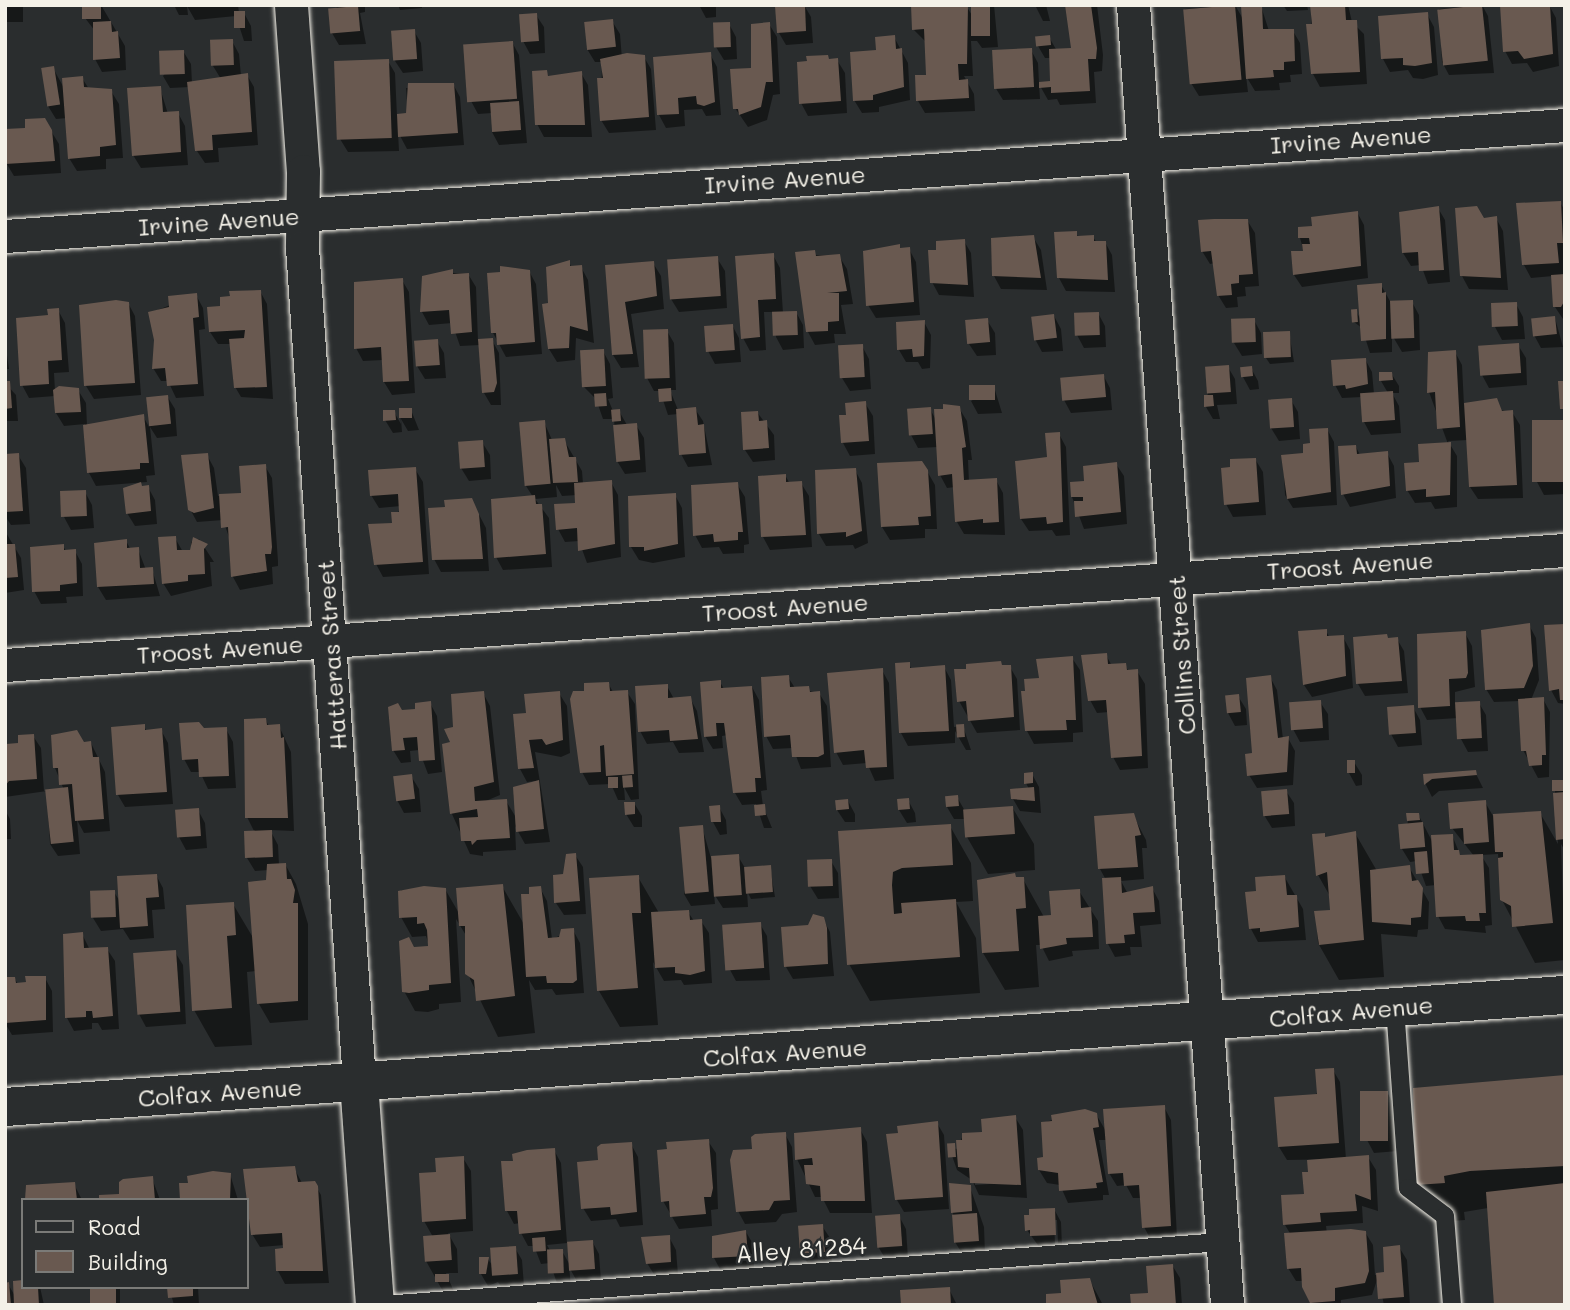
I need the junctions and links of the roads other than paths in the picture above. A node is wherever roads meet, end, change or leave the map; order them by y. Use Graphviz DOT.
graph roads {
  1 [pos="291,5"];
  2 [pos="1133,5"];
  3 [pos="1565,125"];
  4 [pos="1143,153"];
  5 [pos="302,215"];
  6 [pos="5,236"];
  7 [pos="1565,550"];
  8 [pos="1175,578"];
  9 [pos="331,641"];
  10 [pos="5,665"];
  11 [pos="1565,995"];
  12 [pos="1395,1007"];
  13 [pos="1206,1023"];
  14 [pos="359,1082"];
  15 [pos="5,1107"];
  16 [pos="1222,1242"];
  17 [pos="375,1305"];
  18 [pos="384,1305"];
  19 [pos="1227,1305"];
  20 [pos="1452,1305"];
  1 -- 5 [label="street, Hatteras Street"];
  2 -- 4 [label="street, Collins Street"];
  3 -- 4 [label="street, Irvine Avenue"];
  4 -- 5 [label="street, Irvine Avenue"];
  4 -- 8 [label="street, Collins Street"];
  5 -- 6 [label="street, Irvine Avenue"];
  5 -- 9 [label="street, Hatteras Street"];
  7 -- 8 [label="street, Troost Avenue"];
  8 -- 9 [label="street, Troost Avenue"];
  8 -- 13 [label="street, Collins Street"];
  9 -- 10 [label="street, Troost Avenue"];
  9 -- 14 [label="street, Hatteras Street"];
  11 -- 12 [label="main road, Colfax Avenue"];
  12 -- 13 [label="main road, Colfax Avenue"];
  12 -- 20 [label="lane"];
  13 -- 14 [label="main road, Colfax Avenue"];
  13 -- 16 [label="street, Collins Street"];
  14 -- 15 [label="main road, Colfax Avenue"];
  14 -- 17 [label="main road, Hatteras Street"];
  16 -- 18 [label="lane, Alley 81284"];
  16 -- 19 [label="street, Collins Street"];
}
